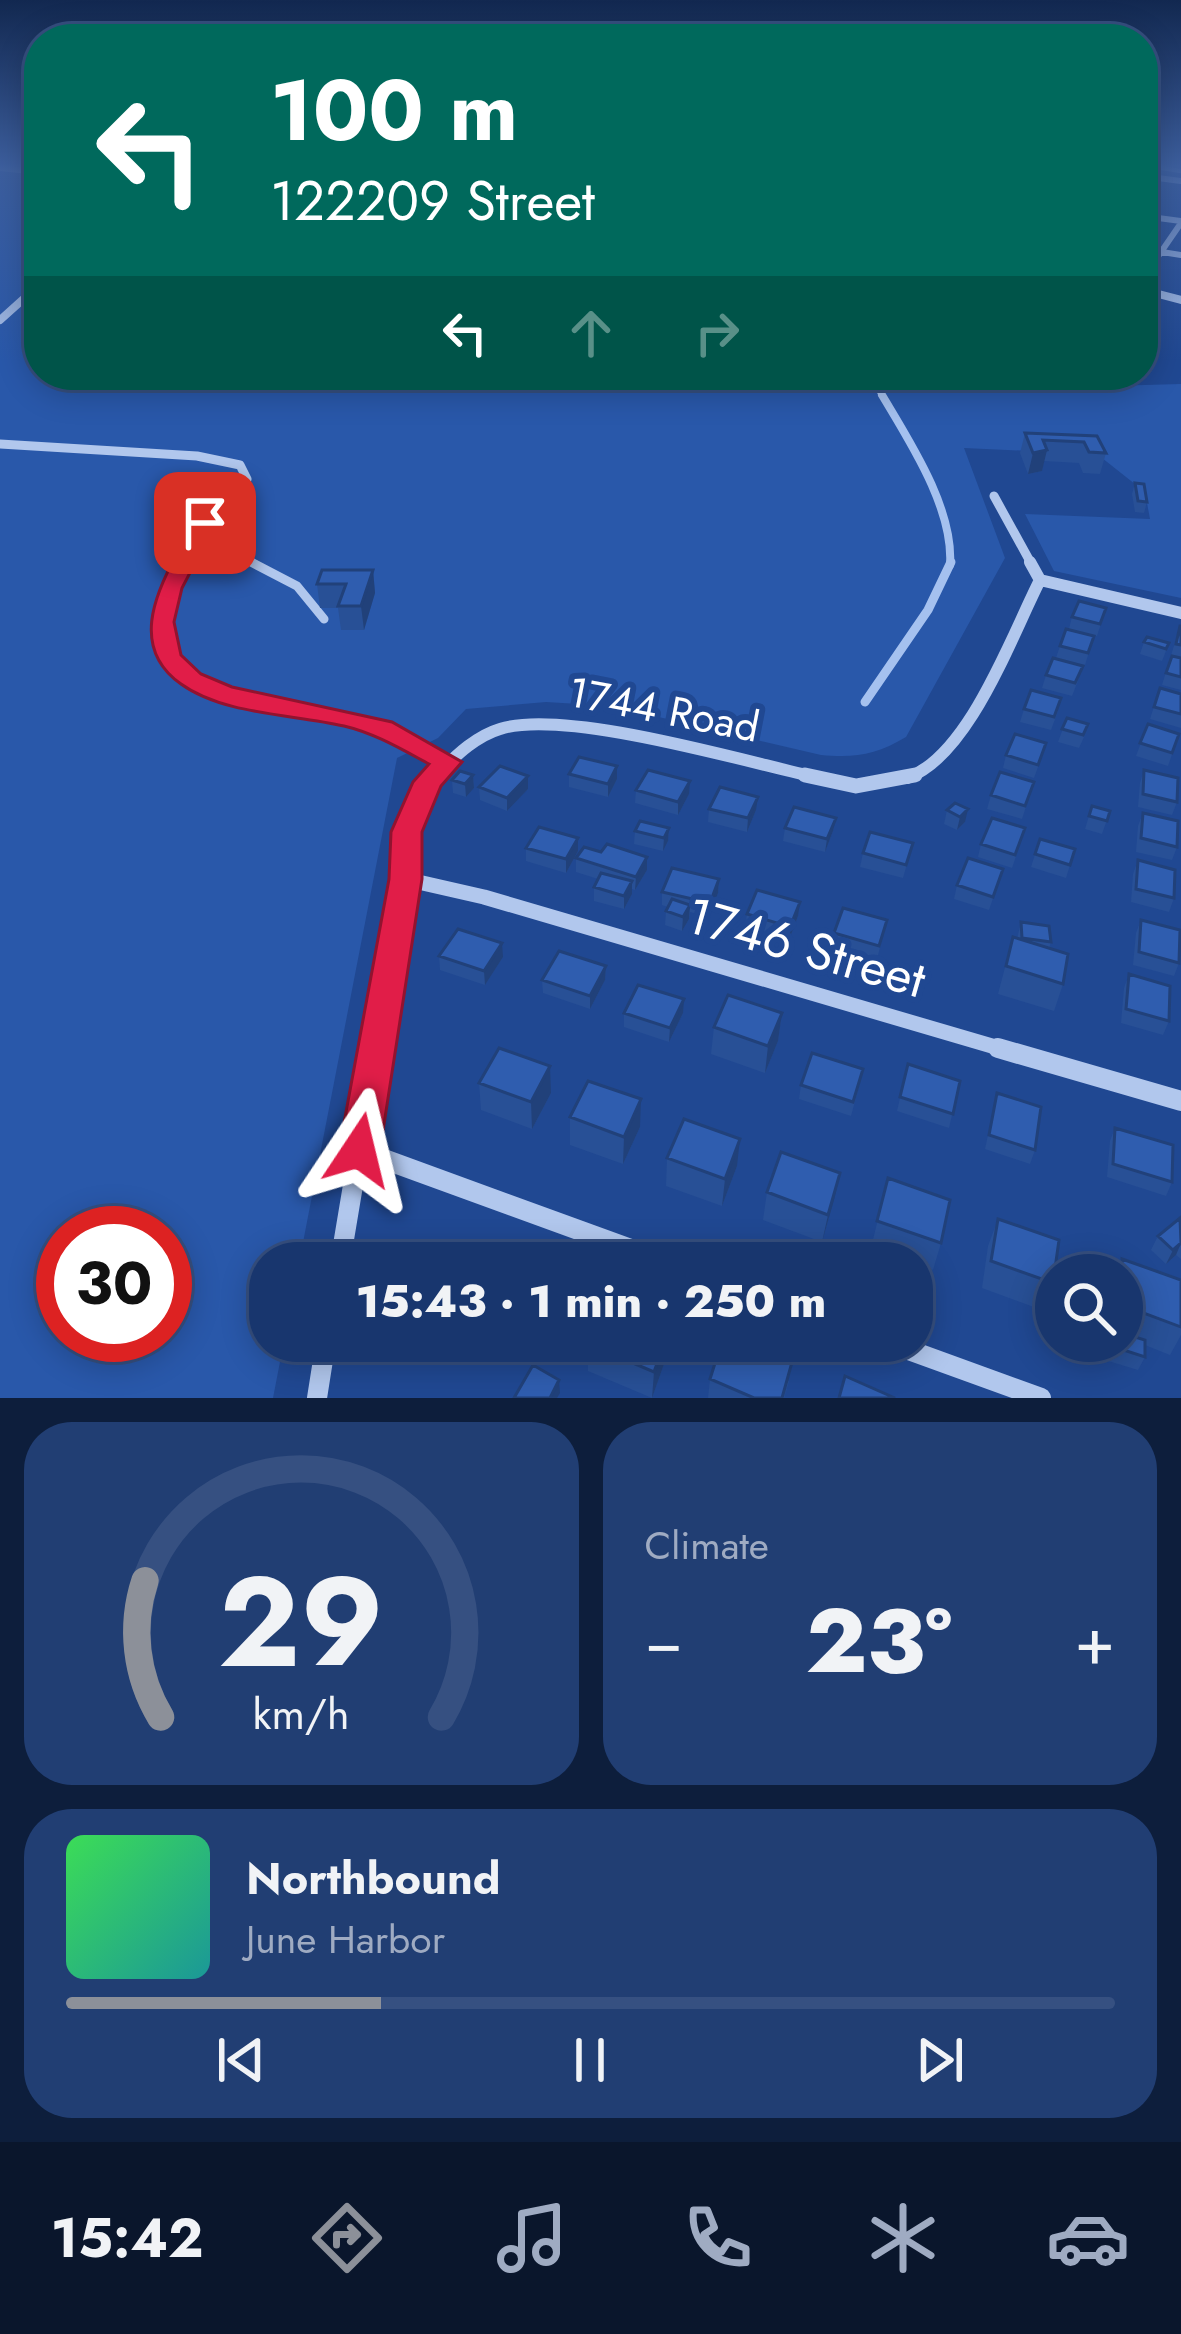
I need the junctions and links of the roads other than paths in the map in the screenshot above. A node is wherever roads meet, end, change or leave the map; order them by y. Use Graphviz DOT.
graph roads {
  1 [pos="1176,230"];
  2 [pos="1158,250"];
  3 [pos="1163,251"];
  4 [pos="1181,255"];
  5 [pos="1158,258"];
  6 [pos="24,298"];
  7 [pos="0,320"];
  8 [pos="0,444"];
  9 [pos="994,496"];
  10 [pos="198,534"];
  11 [pos="1040,580"];
  12 [pos="1181,613"];
  13 [pos="323,619"];
  14 [pos="448,762"];
  15 [pos="406,879"];
  16 [pos="1181,1101"];
  17 [pos="359,1150"];
  18 [pos="344,1242"];
  19 [pos="611,1242"];
  20 [pos="933,1359"];
  21 [pos="322,1362"];
  22 [pos="316,1398"];
  23 [pos="1041,1398"];
  1 -- 3 [label="street"];
  2 -- 3 [label="street"];
  3 -- 4 [label="street"];
  3 -- 5 [label="street"];
  6 -- 7 [label="street"];
  8 -- 10 [label="street"];
  9 -- 11 [label="street"];
  10 -- 13 [label="lane"];
  10 -- 14 [label="street"];
  11 -- 12 [label="street"];
  11 -- 14 [label="street, 1744 Road"];
  14 -- 15 [label="street, 1744 Road"];
  15 -- 16 [label="street, 1746 Street"];
  15 -- 17 [label="street, 1744 Road"];
  17 -- 18 [label="street, 1744 Road"];
  17 -- 19 [label="street"];
  20 -- 23 [label="street"];
  21 -- 22 [label="street"];
}
